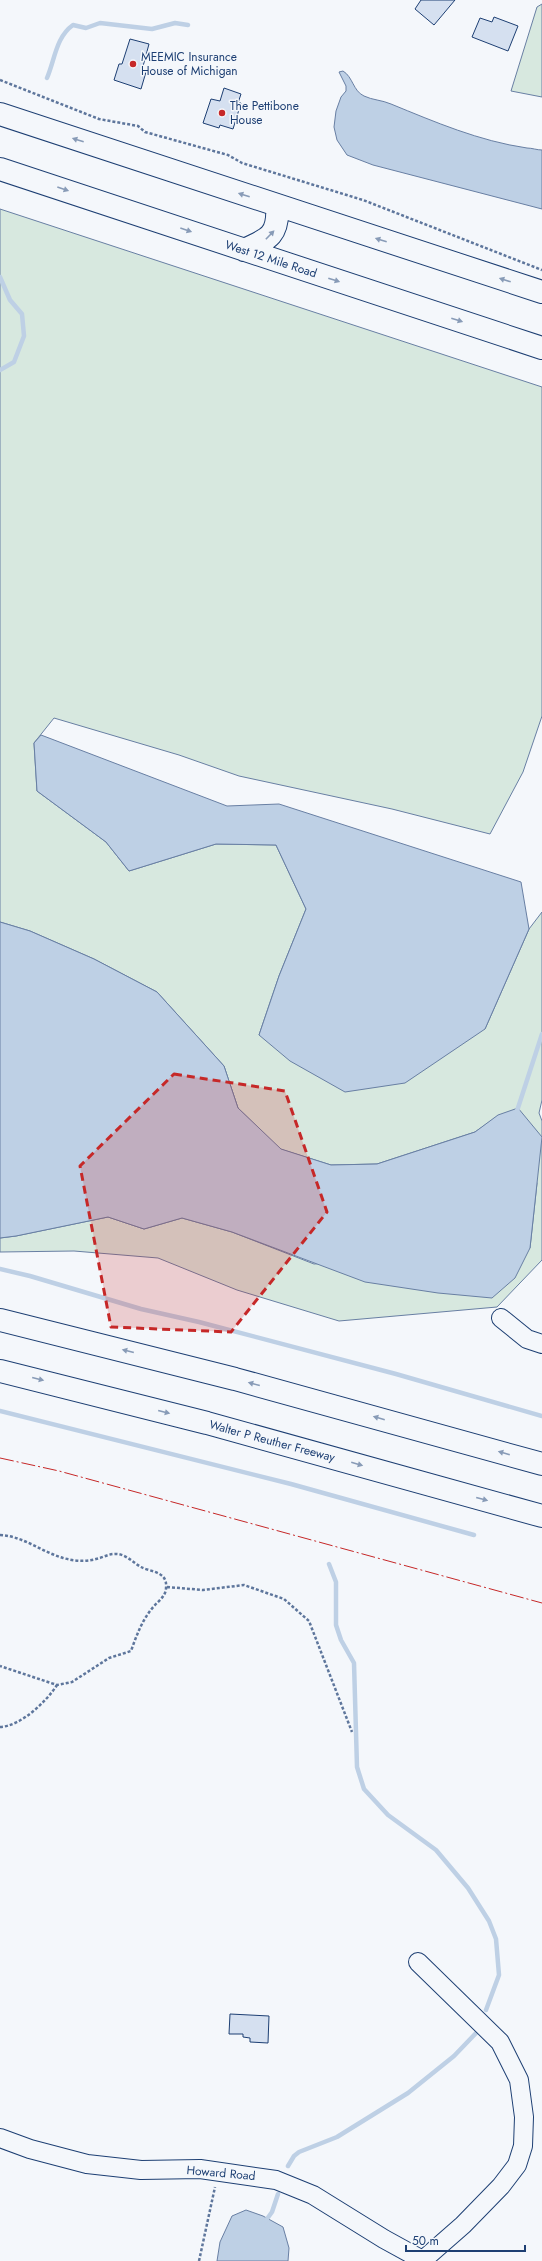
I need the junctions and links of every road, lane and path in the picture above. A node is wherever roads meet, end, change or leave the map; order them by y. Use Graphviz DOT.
graph roads {
  1 [pos="0,80"];
  2 [pos="0,114"];
  3 [pos="0,169"];
  4 [pos="276,206"];
  5 [pos="244,250"];
  6 [pos="542,270"];
  7 [pos="542,292"];
  8 [pos="542,348"];
  9 [pos="501,1318"];
  10 [pos="0,1320"];
  11 [pos="542,1344"];
  12 [pos="0,1370"];
  13 [pos="542,1464"];
  14 [pos="542,1516"];
  15 [pos="0,1535"];
  16 [pos="167,1587"];
  17 [pos="0,1666"];
  18 [pos="57,1685"];
  19 [pos="0,1727"];
  20 [pos="352,1732"];
  21 [pos="418,1962"];
  22 [pos="0,2138"];
  23 [pos="219,2171"];
  24 [pos="198,2261"];
  25 [pos="424,2261"];
  1 -- 6 [label="path"];
  4 -- 2 [label="main road, one-way"];
  3 -- 5 [label="main road, West 12 Mile Road, one-way"];
  5 -- 4 [label="main road, one-way"];
  7 -- 4 [label="main road, one-way"];
  5 -- 8 [label="main road, West 12 Mile Road, one-way"];
  9 -- 11 [label="street"];
  13 -- 10 [label="main road, one-way"];
  12 -- 14 [label="main road, Walter P Reuther Freeway, one-way"];
  15 -- 16 [label="path"];
  16 -- 18 [label="path"];
  16 -- 20 [label="path"];
  17 -- 18 [label="path"];
  18 -- 19 [label="path"];
  21 -- 25 [label="street"];
  22 -- 23 [label="street, Howard Road"];
  23 -- 24 [label="path"];
  23 -- 25 [label="street, Howard Road"];
}
